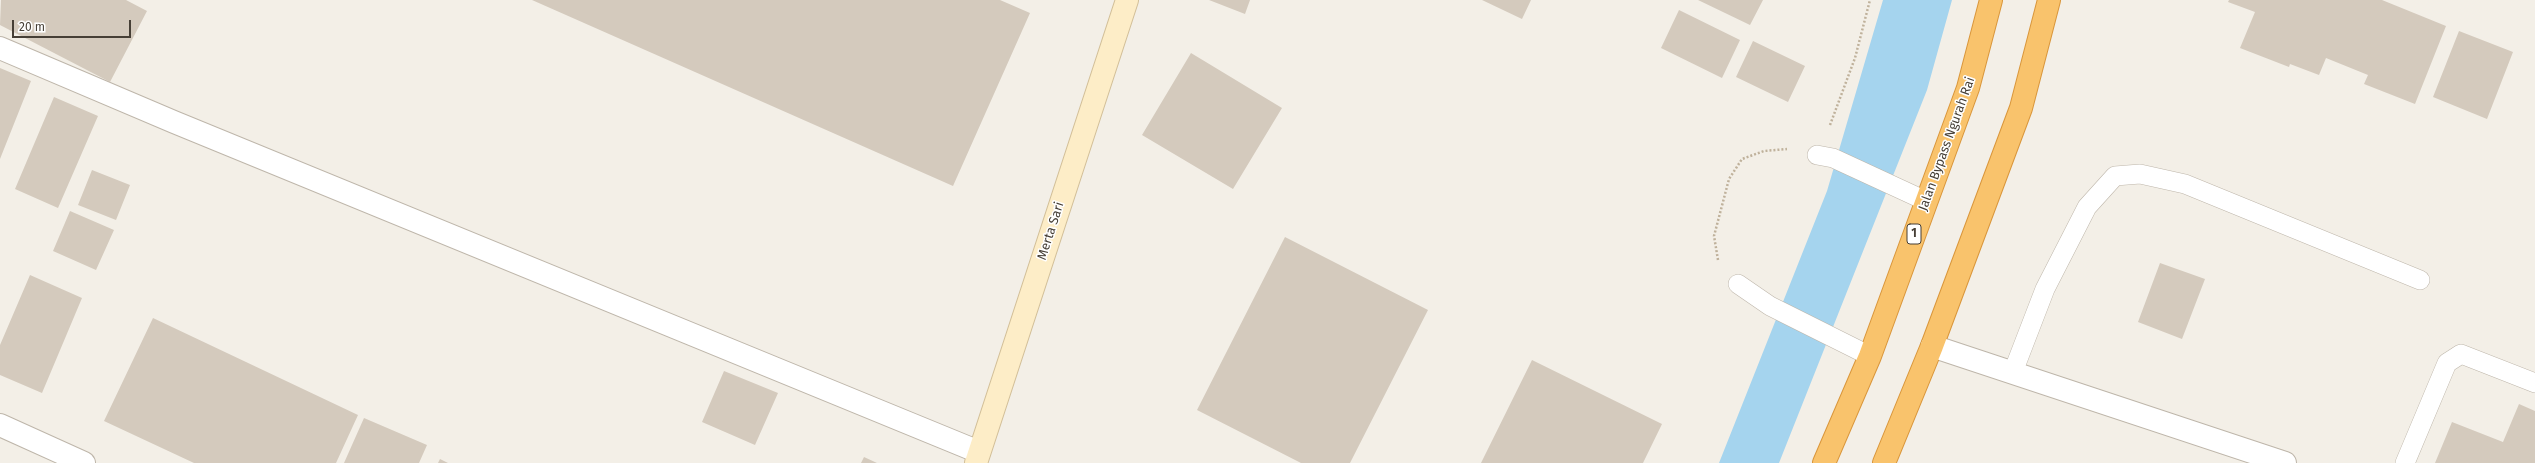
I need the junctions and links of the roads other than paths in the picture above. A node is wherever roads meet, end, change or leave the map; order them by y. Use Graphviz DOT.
graph roads {
  1 [pos="1127,0"];
  2 [pos="1991,0"];
  3 [pos="2049,0"];
  4 [pos="0,48"];
  5 [pos="1825,156"];
  6 [pos="1926,201"];
  7 [pos="2420,280"];
  8 [pos="1738,284"];
  9 [pos="1932,346"];
  10 [pos="1870,356"];
  11 [pos="2013,372"];
  12 [pos="2535,383"];
  13 [pos="0,425"];
  14 [pos="977,458"];
  15 [pos="84,463"];
  16 [pos="1824,463"];
  17 [pos="1884,463"];
  18 [pos="2285,463"];
  19 [pos="2405,463"];
  1 -- 14 [label="street, Merta Sari"];
  2 -- 6 [label="highway, Jalan Bypass Ngurah Rai / 1"];
  3 -- 9 [label="highway"];
  4 -- 14 [label="street"];
  5 -- 6 [label="lane"];
  6 -- 10 [label="highway, Jalan Bypass Ngurah Rai / 1"];
  7 -- 11 [label="lane"];
  8 -- 10 [label="lane"];
  9 -- 11 [label="street"];
  9 -- 17 [label="highway"];
  10 -- 16 [label="highway, Jalan Bypass Ngurah Rai / 1"];
  11 -- 18 [label="street"];
  12 -- 19 [label="lane"];
  13 -- 15 [label="street"];
}
